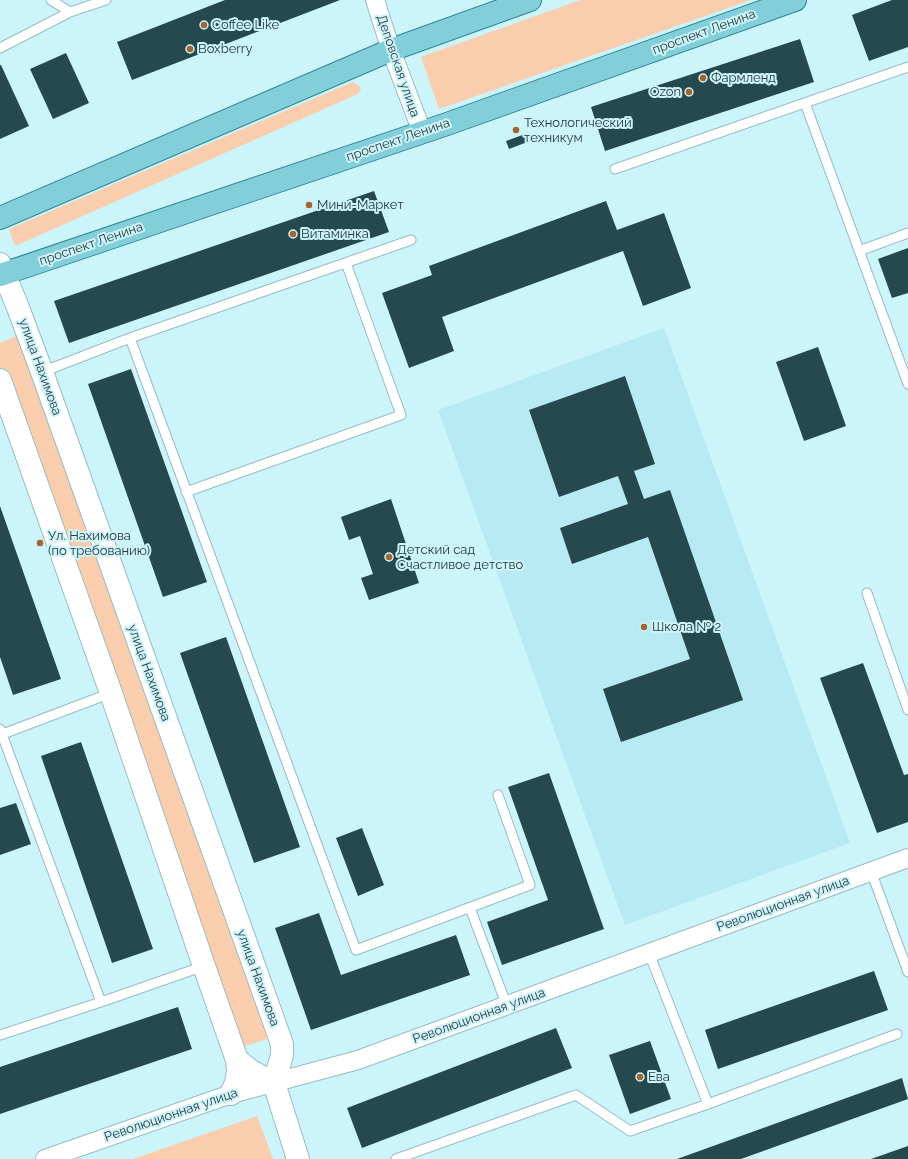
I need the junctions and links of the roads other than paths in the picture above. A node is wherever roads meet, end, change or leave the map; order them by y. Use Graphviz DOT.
graph roads {
  1 [pos="51,0"];
  2 [pos="106,0"];
  3 [pos="375,0"];
  4 [pos="530,0"];
  5 [pos="794,0"];
  6 [pos="70,12"];
  7 [pos="0,48"];
  8 [pos="392,50"];
  9 [pos="908,67"];
  10 [pos="805,103"];
  11 [pos="422,132"];
  12 [pos="615,169"];
  13 [pos="0,218"];
  14 [pos="908,233"];
  15 [pos="411,240"];
  16 [pos="859,250"];
  17 [pos="346,263"];
  18 [pos="1,271"];
  19 [pos="130,338"];
  20 [pos="42,372"];
  21 [pos="908,384"];
  22 [pos="2,392"];
  23 [pos="186,492"];
  24 [pos="868,593"];
  25 [pos="111,693"];
  26 [pos="908,710"];
  27 [pos="1,733"];
  28 [pos="498,795"];
  29 [pos="908,858"];
  30 [pos="871,871"];
  31 [pos="470,908"];
  32 [pos="649,953"];
  33 [pos="204,966"];
  34 [pos="908,972"];
  35 [pos="102,1002"];
  36 [pos="507,1006"];
  37 [pos="897,1034"];
  38 [pos="0,1035"];
  39 [pos="237,1060"];
  40 [pos="274,1083"];
  41 [pos="231,1094"];
  42 [pos="708,1104"];
  43 [pos="45,1159"];
  44 [pos="298,1159"];
  45 [pos="396,1159"];
  1 -- 6 [label="lane"];
  2 -- 6 [label="lane"];
  3 -- 8 [label="street, Деповская улица"];
  4 -- 8 [label="main road"];
  5 -- 11 [label="main road, проспект Ленина"];
  6 -- 7 [label="lane"];
  8 -- 11 [label="street, Деповская улица"];
  8 -- 13 [label="main road"];
  9 -- 10 [label="lane"];
  10 -- 12 [label="lane"];
  10 -- 16 [label="lane"];
  11 -- 18 [label="main road, проспект Ленина"];
  14 -- 16 [label="lane"];
  15 -- 17 [label="lane"];
  16 -- 21 [label="lane"];
  17 -- 19 [label="lane"];
  17 -- 23 [label="lane"];
  18 -- 20 [label="street, улица Нахимова"];
  19 -- 20 [label="lane"];
  19 -- 23 [label="lane"];
  20 -- 40 [label="street, улица Нахимова"];
  22 -- 25 [label="street"];
  23 -- 31 [label="lane"];
  24 -- 26 [label="lane"];
  25 -- 27 [label="lane"];
  25 -- 33 [label="street"];
  27 -- 35 [label="lane"];
  28 -- 31 [label="lane"];
  29 -- 30 [label="street, Революционная улица"];
  30 -- 32 [label="street, Революционная улица"];
  30 -- 34 [label="lane"];
  31 -- 36 [label="lane"];
  32 -- 36 [label="street, Революционная улица"];
  32 -- 42 [label="lane"];
  33 -- 35 [label="lane"];
  33 -- 39 [label="street"];
  35 -- 38 [label="lane"];
  36 -- 40 [label="street, Революционная улица"];
  37 -- 42 [label="lane"];
  39 -- 40 [label="street"];
  39 -- 41 [label="street"];
  40 -- 41 [label="street, Революционная улица"];
  40 -- 44 [label="street"];
  41 -- 43 [label="street, Революционная улица"];
  42 -- 45 [label="lane"];
}
